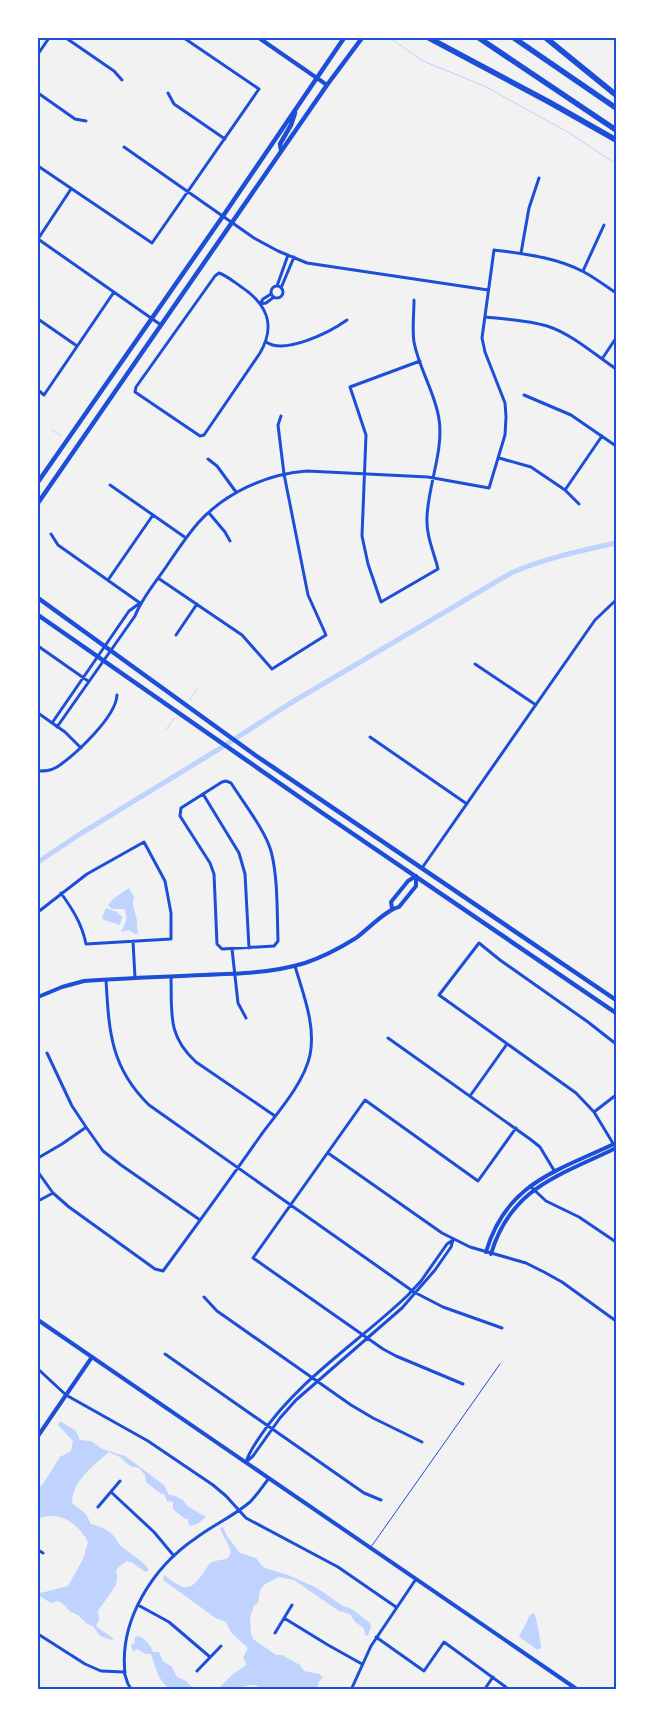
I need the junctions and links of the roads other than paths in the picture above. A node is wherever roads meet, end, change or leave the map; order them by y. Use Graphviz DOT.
graph roads {
  1 [pos="49,38"];
  2 [pos="66,38"];
  3 [pos="184,38"];
  4 [pos="258,38"];
  5 [pos="344,38"];
  6 [pos="362,38"];
  7 [pos="429,38"];
  8 [pos="479,38"];
  9 [pos="514,38"];
  10 [pos="546,38"];
  11 [pos="38,54"];
  12 [pos="317,78"];
  13 [pos="122,80"];
  14 [pos="326,84"];
  15 [pos="38,93"];
  16 [pos="168,93"];
  17 [pos="616,96"];
  18 [pos="297,107"];
  19 [pos="616,108"];
  20 [pos="86,120"];
  21 [pos="616,130"];
  22 [pos="224,139"];
  23 [pos="616,140"];
  24 [pos="124,147"];
  25 [pos="281,150"];
  26 [pos="38,166"];
  27 [pos="539,178"];
  28 [pos="71,189"];
  29 [pos="188,192"];
  30 [pos="222,216"];
  31 [pos="232,222"];
  32 [pos="604,225"];
  33 [pos="38,239"];
  34 [pos="521,254"];
  35 [pos="288,255"];
  36 [pos="294,258"];
  37 [pos="583,272"];
  38 [pos="279,287"];
  39 [pos="488,290"];
  40 [pos="114,292"];
  41 [pos="616,293"];
  42 [pos="272,296"];
  43 [pos="414,300"];
  44 [pos="260,304"];
  45 [pos="484,317"];
  46 [pos="151,318"];
  47 [pos="38,319"];
  48 [pos="347,320"];
  49 [pos="161,325"];
  50 [pos="616,338"];
  51 [pos="266,342"];
  52 [pos="77,346"];
  53 [pos="602,359"];
  54 [pos="420,361"];
  55 [pos="616,369"];
  56 [pos="38,390"];
  57 [pos="524,395"];
  58 [pos="281,416"];
  59 [pos="602,436"];
  60 [pos="616,446"];
  61 [pos="499,458"];
  62 [pos="208,460"];
  63 [pos="364,473"];
  64 [pos="284,474"];
  65 [pos="432,477"];
  66 [pos="38,482"];
  67 [pos="110,485"];
  68 [pos="565,490"];
  69 [pos="236,492"];
  70 [pos="38,503"];
  71 [pos="579,504"];
  72 [pos="209,513"];
  73 [pos="153,515"];
  74 [pos="51,534"];
  75 [pos="186,538"];
  76 [pos="230,541"];
  77 [pos="158,578"];
  78 [pos="108,580"];
  79 [pos="38,598"];
  80 [pos="616,600"];
  81 [pos="140,603"];
  82 [pos="197,604"];
  83 [pos="38,615"];
  84 [pos="176,635"];
  85 [pos="38,646"];
  86 [pos="105,647"];
  87 [pos="110,650"];
  88 [pos="97,656"];
  89 [pos="103,659"];
  90 [pos="475,664"];
  91 [pos="83,678"];
  92 [pos="88,681"];
  93 [pos="117,695"];
  94 [pos="536,705"];
  95 [pos="38,713"];
  96 [pos="52,723"];
  97 [pos="57,726"];
  98 [pos="370,736"];
  99 [pos="81,748"];
  100 [pos="38,771"];
  101 [pos="203,794"];
  102 [pos="467,804"];
  103 [pos="421,869"];
  104 [pos="416,876"];
  105 [pos="61,893"];
  106 [pos="392,908"];
  107 [pos="38,912"];
  108 [pos="132,941"];
  109 [pos="249,948"];
  110 [pos="232,949"];
  111 [pos="561,962"];
  112 [pos="295,966"];
  113 [pos="555,970"];
  114 [pos="234,974"];
  115 [pos="170,977"];
  116 [pos="134,978"];
  117 [pos="106,980"];
  118 [pos="38,998"];
  119 [pos="616,1000"];
  120 [pos="616,1013"];
  121 [pos="246,1018"];
  122 [pos="388,1038"];
  123 [pos="507,1044"];
  124 [pos="616,1044"];
  125 [pos="47,1053"];
  126 [pos="616,1095"];
  127 [pos="470,1096"];
  128 [pos="594,1112"];
  129 [pos="275,1116"];
  130 [pos="86,1128"];
  131 [pos="516,1128"];
  132 [pos="616,1146"];
  133 [pos="328,1153"];
  134 [pos="38,1158"];
  135 [pos="238,1168"];
  136 [pos="38,1172"];
  137 [pos="556,1174"];
  138 [pos="532,1188"];
  139 [pos="53,1194"];
  140 [pos="38,1202"];
  141 [pos="291,1204"];
  142 [pos="200,1220"];
  143 [pos="453,1240"];
  144 [pos="616,1242"];
  145 [pos="488,1253"];
  146 [pos="412,1291"];
  147 [pos="416,1294"];
  148 [pos="204,1297"];
  149 [pos="38,1320"];
  150 [pos="616,1321"];
  151 [pos="502,1328"];
  152 [pos="363,1335"];
  153 [pos="367,1338"];
  154 [pos="165,1354"];
  155 [pos="92,1357"];
  156 [pos="500,1364"];
  157 [pos="38,1369"];
  158 [pos="313,1378"];
  159 [pos="317,1381"];
  160 [pos="463,1384"];
  161 [pos="66,1395"];
  162 [pos="268,1426"];
  163 [pos="272,1429"];
  164 [pos="38,1436"];
  165 [pos="422,1442"];
  166 [pos="246,1462"];
  167 [pos="269,1478"];
  168 [pos="120,1480"];
  169 [pos="110,1492"];
  170 [pos="380,1500"];
  171 [pos="98,1507"];
  172 [pos="238,1510"];
  173 [pos="370,1547"];
  174 [pos="38,1550"];
  175 [pos="43,1553"];
  176 [pos="174,1556"];
  177 [pos="416,1579"];
  178 [pos="138,1605"];
  179 [pos="292,1605"];
  180 [pos="396,1607"];
  181 [pos="284,1618"];
  182 [pos="275,1633"];
  183 [pos="38,1634"];
  184 [pos="376,1637"];
  185 [pos="221,1646"];
  186 [pos="210,1657"];
  187 [pos="362,1664"];
  188 [pos="196,1671"];
  189 [pos="125,1673"];
  190 [pos="493,1677"];
  191 [pos="132,1690"];
  192 [pos="351,1690"];
  193 [pos="484,1690"];
  194 [pos="510,1690"];
  195 [pos="578,1690"];
  1 -- 11 [label="street"];
  2 -- 13 [label="street"];
  3 -- 22 [label="street"];
  4 -- 12 [label="street"];
  5 -- 12 [label="main road"];
  6 -- 14 [label="main road"];
  7 -- 23 [label="highway"];
  8 -- 21 [label="highway"];
  9 -- 19 [label="highway"];
  10 -- 17 [label="highway"];
  12 -- 14 [label="street"];
  12 -- 18 [label="main road"];
  14 -- 25 [label="main road"];
  15 -- 20 [label="street"];
  16 -- 22 [label="street"];
  18 -- 25 [label="main road"];
  18 -- 30 [label="main road"];
  22 -- 29 [label="street"];
  24 -- 29 [label="street"];
  25 -- 31 [label="main road"];
  26 -- 28 [label="street"];
  27 -- 34 [label="street"];
  28 -- 29 [label="street"];
  28 -- 33 [label="street"];
  29 -- 30 [label="street"];
  30 -- 31 [label="street"];
  30 -- 46 [label="main road"];
  31 -- 35 [label="street"];
  31 -- 49 [label="main road"];
  32 -- 37 [label="street"];
  33 -- 40 [label="street"];
  34 -- 37 [label="street"];
  34 -- 39 [label="street"];
  35 -- 36 [label="street"];
  35 -- 38 [label="street"];
  36 -- 38 [label="street"];
  36 -- 39 [label="street"];
  37 -- 41 [label="street"];
  38 -- 42 [label="street"];
  38 -- 42 [label="street"];
  39 -- 45 [label="street"];
  40 -- 46 [label="street"];
  40 -- 52 [label="street"];
  42 -- 44 [label="street"];
  43 -- 54 [label="street"];
  44 -- 51 [label="street"];
  44 -- 51 [label="street"];
  45 -- 53 [label="street"];
  45 -- 61 [label="street"];
  46 -- 49 [label="street"];
  46 -- 66 [label="main road"];
  47 -- 52 [label="street"];
  48 -- 51 [label="street"];
  49 -- 70 [label="main road"];
  50 -- 53 [label="street"];
  52 -- 56 [label="street"];
  53 -- 55 [label="street"];
  54 -- 63 [label="street"];
  54 -- 65 [label="street"];
  57 -- 59 [label="street"];
  58 -- 64 [label="street"];
  59 -- 60 [label="street"];
  59 -- 68 [label="street"];
  61 -- 65 [label="street"];
  61 -- 68 [label="street"];
  62 -- 69 [label="street"];
  63 -- 64 [label="street"];
  63 -- 65 [label="street"];
  63 -- 65 [label="street"];
  64 -- 69 [label="street"];
  64 -- 82 [label="street"];
  67 -- 73 [label="street"];
  68 -- 71 [label="street"];
  69 -- 72 [label="street"];
  72 -- 75 [label="street"];
  72 -- 76 [label="street"];
  73 -- 75 [label="street"];
  73 -- 78 [label="street"];
  74 -- 78 [label="street"];
  75 -- 77 [label="street"];
  77 -- 81 [label="street"];
  77 -- 82 [label="street"];
  78 -- 81 [label="street"];
  79 -- 86 [label="main road"];
  80 -- 94 [label="street"];
  81 -- 86 [label="street"];
  81 -- 87 [label="street"];
  82 -- 84 [label="street"];
  83 -- 88 [label="main road"];
  85 -- 91 [label="street"];
  86 -- 87 [label="main road"];
  86 -- 88 [label="street"];
  87 -- 89 [label="street"];
  87 -- 103 [label="main road"];
  88 -- 89 [label="main road"];
  88 -- 91 [label="street"];
  89 -- 92 [label="street"];
  89 -- 104 [label="main road"];
  90 -- 94 [label="street"];
  91 -- 92 [label="street"];
  91 -- 96 [label="street"];
  92 -- 97 [label="street"];
  93 -- 99 [label="street"];
  94 -- 102 [label="street"];
  95 -- 96 [label="street"];
  96 -- 97 [label="street"];
  97 -- 99 [label="street"];
  98 -- 102 [label="street"];
  99 -- 100 [label="street"];
  101 -- 109 [label="street"];
  101 -- 109 [label="street"];
  101 -- 110 [label="street"];
  102 -- 103 [label="street"];
  103 -- 104 [label="main road"];
  103 -- 111 [label="main road"];
  104 -- 106 [label="street"];
  104 -- 106 [label="street"];
  104 -- 113 [label="main road"];
  105 -- 107 [label="street"];
  105 -- 108 [label="street"];
  105 -- 108 [label="street"];
  106 -- 112 [label="street"];
  108 -- 116 [label="street"];
  109 -- 110 [label="street"];
  110 -- 114 [label="street"];
  111 -- 113 [label="main road"];
  111 -- 119 [label="main road"];
  112 -- 114 [label="street"];
  112 -- 129 [label="street"];
  113 -- 120 [label="main road"];
  114 -- 115 [label="street"];
  114 -- 121 [label="street"];
  115 -- 116 [label="street"];
  115 -- 129 [label="street"];
  116 -- 117 [label="street"];
  117 -- 118 [label="street"];
  117 -- 135 [label="street"];
  122 -- 127 [label="street"];
  123 -- 124 [label="street"];
  123 -- 127 [label="street"];
  123 -- 128 [label="street"];
  125 -- 130 [label="street"];
  126 -- 128 [label="street"];
  127 -- 131 [label="street"];
  128 -- 132 [label="street"];
  129 -- 135 [label="street"];
  130 -- 134 [label="street"];
  130 -- 142 [label="street"];
  131 -- 133 [label="street"];
  131 -- 137 [label="street"];
  132 -- 137 [label="street"];
  133 -- 141 [label="street"];
  133 -- 143 [label="street"];
  135 -- 141 [label="street"];
  135 -- 142 [label="street"];
  136 -- 139 [label="street"];
  137 -- 138 [label="street"];
  138 -- 144 [label="street"];
  138 -- 145 [label="street"];
  139 -- 140 [label="street"];
  139 -- 142 [label="street"];
  141 -- 146 [label="street"];
  141 -- 152 [label="street"];
  143 -- 145 [label="street"];
  143 -- 146 [label="street"];
  143 -- 147 [label="street"];
  145 -- 150 [label="street"];
  146 -- 147 [label="street"];
  146 -- 152 [label="street"];
  147 -- 151 [label="street"];
  147 -- 153 [label="street"];
  148 -- 158 [label="street"];
  149 -- 155 [label="street"];
  152 -- 153 [label="street"];
  152 -- 158 [label="street"];
  153 -- 159 [label="street"];
  153 -- 160 [label="street"];
  154 -- 162 [label="street"];
  155 -- 161 [label="street"];
  155 -- 166 [label="street"];
  156 -- 173 [label="lane"];
  157 -- 161 [label="street"];
  158 -- 159 [label="street"];
  158 -- 162 [label="street"];
  159 -- 163 [label="street"];
  159 -- 165 [label="street"];
  161 -- 164 [label="street"];
  161 -- 172 [label="street"];
  162 -- 163 [label="street"];
  162 -- 166 [label="street"];
  163 -- 166 [label="street"];
  163 -- 170 [label="street"];
  166 -- 167 [label="street"];
  167 -- 172 [label="street"];
  167 -- 173 [label="street"];
  168 -- 169 [label="street"];
  169 -- 171 [label="street"];
  169 -- 176 [label="street"];
  172 -- 176 [label="street"];
  172 -- 180 [label="street"];
  173 -- 177 [label="street"];
  174 -- 175 [label="street"];
  176 -- 178 [label="street"];
  177 -- 180 [label="street"];
  177 -- 195 [label="street"];
  178 -- 186 [label="street"];
  178 -- 189 [label="street"];
  179 -- 181 [label="street"];
  180 -- 184 [label="street"];
  181 -- 182 [label="street"];
  181 -- 187 [label="street"];
  183 -- 189 [label="street"];
  184 -- 187 [label="street"];
  184 -- 190 [label="street"];
  185 -- 186 [label="street"];
  186 -- 188 [label="street"];
  187 -- 192 [label="street"];
  189 -- 191 [label="street"];
  190 -- 193 [label="street"];
  190 -- 194 [label="street"];
}
